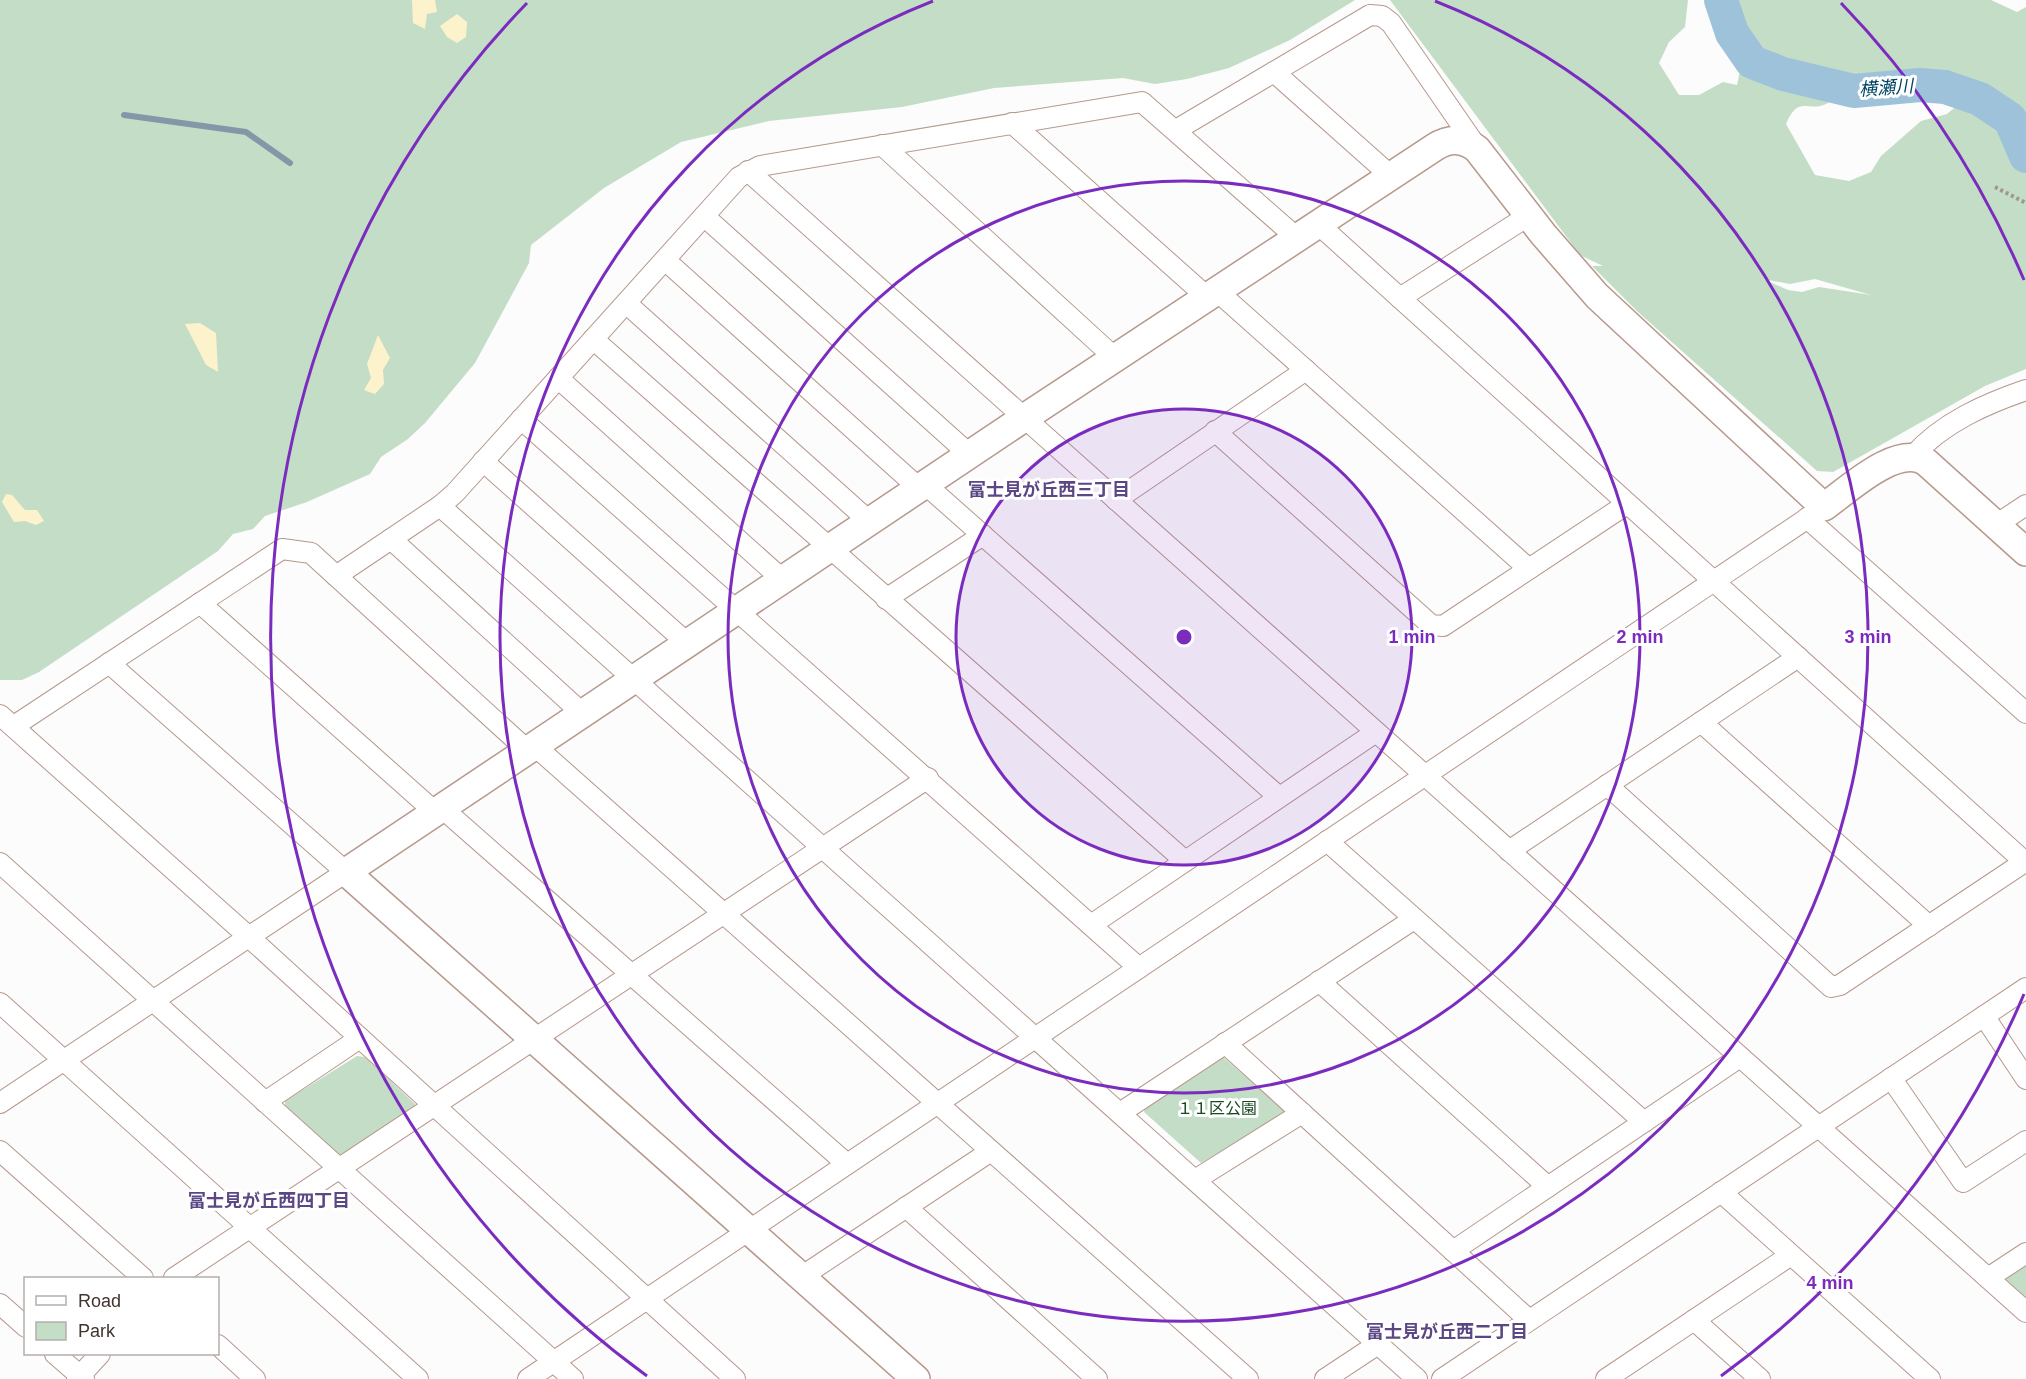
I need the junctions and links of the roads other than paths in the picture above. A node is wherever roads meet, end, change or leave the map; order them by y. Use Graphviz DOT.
graph roads {
  1 [pos="1274,72"];
  2 [pos="1012,123"];
  3 [pos="1176,130"];
  4 [pos="882,145"];
  5 [pos="1480,152"];
  6 [pos="748,171"];
  7 [pos="1391,176"];
  8 [pos="704,216"];
  9 [pos="1528,216"];
  10 [pos="1307,231"];
  11 [pos="665,260"];
  12 [pos="1212,294"];
  13 [pos="1400,298"];
  14 [pos="626,303"];
  15 [pos="593,339"];
  16 [pos="1115,358"];
  17 [pos="1306,370"];
  18 [pos="558,378"];
  19 [pos="2026,390"];
  20 [pos="1024,418"];
  21 [pos="521,419"];
  22 [pos="1215,431"];
  23 [pos="970,455"];
  24 [pos="1913,456"];
  25 [pos="483,461"];
  26 [pos="923,487"];
  27 [pos="1116,500"];
  28 [pos="1628,504"];
  29 [pos="2026,505"];
  30 [pos="440,506"];
  31 [pos="1815,512"];
  32 [pos="870,522"];
  33 [pos="1996,525"];
  34 [pos="983,535"];
  35 [pos="391,539"];
  36 [pos="830,549"];
  37 [pos="2026,552"];
  38 [pos="1529,569"];
  39 [pos="336,576"];
  40 [pos="783,580"];
  41 [pos="1713,581"];
  42 [pos="885,599"];
  43 [pos="200,603"];
  44 [pos="738,610"];
  45 [pos="688,644"];
  46 [pos="1798,657"];
  47 [pos="109,663"];
  48 [pos="636,678"];
  49 [pos="583,714"];
  50 [pos="2026,714"];
  51 [pos="7,720"];
  52 [pos="1701,722"];
  53 [pos="1376,732"];
  54 [pos="532,748"];
  55 [pos="1425,775"];
  56 [pos="928,778"];
  57 [pos="1607,786"];
  58 [pos="1279,797"];
  59 [pos="439,810"];
  60 [pos="1327,841"];
  61 [pos="824,847"];
  62 [pos="1509,851"];
  63 [pos="1185,861"];
  64 [pos="0,862"];
  65 [pos="2026,862"];
  66 [pos="346,872"];
  67 [pos="724,914"];
  68 [pos="1414,919"];
  69 [pos="1091,925"];
  70 [pos="1929,926"];
  71 [pos="249,937"];
  72 [pos="1139,968"];
  73 [pos="632,975"];
  74 [pos="1319,981"];
  75 [pos="2026,988"];
  76 [pos="154,1001"];
  77 [pos="0,1003"];
  78 [pos="1984,1016"];
  79 [pos="1036,1037"];
  80 [pos="360,1038"];
  81 [pos="534,1040"];
  82 [pos="1225,1043"];
  83 [pos="1740,1057"];
  84 [pos="64,1061"];
  85 [pos="1891,1078"];
  86 [pos="2026,1079"];
  87 [pos="265,1102"];
  88 [pos="0,1103"];
  89 [pos="938,1103"];
  90 [pos="435,1106"];
  91 [pos="1120,1113"];
  92 [pos="1302,1113"];
  93 [pos="1644,1122"];
  94 [pos="1818,1127"];
  95 [pos="2026,1141"];
  96 [pos="0,1151"];
  97 [pos="991,1151"];
  98 [pos="847,1164"];
  99 [pos="340,1169"];
  100 [pos="1195,1180"];
  101 [pos="1548,1187"];
  102 [pos="1721,1192"];
  103 [pos="906,1207"];
  104 [pos="250,1228"];
  105 [pos="749,1230"];
  106 [pos="1454,1251"];
  107 [pos="2026,1253"];
  108 [pos="1791,1255"];
  109 [pos="142,1277"];
  110 [pos="176,1277"];
  111 [pos="801,1277"];
  112 [pos="1988,1278"];
  113 [pos="647,1299"];
  114 [pos="0,1304"];
  115 [pos="2026,1312"];
  116 [pos="1529,1320"];
  117 [pos="1694,1320"];
  118 [pos="24,1325"];
  119 [pos="1378,1344"];
  120 [pos="219,1347"];
  121 [pos="57,1355"];
  122 [pos="98,1355"];
  123 [pos="554,1362"];
  124 [pos="80,1378"];
  125 [pos="255,1379"];
  126 [pos="418,1379"];
  127 [pos="528,1379"];
  128 [pos="573,1379"];
  129 [pos="735,1379"];
  130 [pos="916,1379"];
  131 [pos="1097,1379"];
  132 [pos="1248,1379"];
  133 [pos="1325,1379"];
  134 [pos="1417,1379"];
  135 [pos="1442,1379"];
  136 [pos="1606,1379"];
  137 [pos="1760,1379"];
  138 [pos="1930,1379"];
  1 -- 3 [label="street"];
  1 -- 5 [label="street"];
  1 -- 7 [label="street"];
  2 -- 3 [label="street"];
  2 -- 4 [label="street"];
  2 -- 12 [label="street"];
  3 -- 10 [label="street"];
  4 -- 6 [label="street"];
  4 -- 16 [label="street"];
  5 -- 7 [label="street"];
  5 -- 9 [label="street"];
  6 -- 8 [label="street"];
  6 -- 20 [label="street"];
  7 -- 10 [label="street"];
  8 -- 11 [label="street"];
  8 -- 23 [label="street"];
  9 -- 13 [label="street"];
  9 -- 31 [label="street"];
  10 -- 12 [label="street"];
  10 -- 13 [label="street"];
  11 -- 14 [label="street"];
  11 -- 26 [label="street"];
  12 -- 16 [label="street"];
  12 -- 17 [label="street"];
  13 -- 28 [label="street"];
  14 -- 15 [label="street"];
  14 -- 32 [label="street"];
  15 -- 18 [label="street"];
  15 -- 36 [label="street"];
  16 -- 20 [label="street"];
  17 -- 22 [label="street"];
  17 -- 38 [label="street"];
  18 -- 21 [label="street"];
  18 -- 40 [label="street"];
  19 -- 24 [label="street"];
  20 -- 23 [label="street"];
  20 -- 27 [label="street"];
  21 -- 25 [label="street"];
  21 -- 44 [label="street"];
  22 -- 27 [label="street"];
  22 -- 38 [label="street"];
  23 -- 26 [label="street"];
  24 -- 31 [label="street"];
  24 -- 33 [label="street"];
  25 -- 30 [label="street"];
  25 -- 45 [label="street"];
  26 -- 32 [label="street"];
  26 -- 34 [label="street"];
  27 -- 53 [label="street"];
  28 -- 38 [label="street"];
  28 -- 41 [label="street"];
  29 -- 33 [label="street"];
  30 -- 35 [label="street"];
  30 -- 48 [label="street"];
  31 -- 41 [label="street"];
  31 -- 50 [label="street"];
  32 -- 36 [label="street"];
  33 -- 37 [label="street"];
  34 -- 42 [label="street"];
  34 -- 58 [label="street"];
  35 -- 39 [label="street"];
  35 -- 49 [label="street"];
  36 -- 40 [label="street"];
  36 -- 42 [label="street"];
  39 -- 43 [label="street"];
  39 -- 54 [label="street"];
  40 -- 44 [label="street"];
  41 -- 46 [label="street"];
  41 -- 55 [label="street"];
  42 -- 63 [label="street"];
  43 -- 47 [label="street"];
  43 -- 59 [label="street"];
  44 -- 45 [label="street"];
  44 -- 56 [label="street"];
  45 -- 48 [label="street"];
  46 -- 52 [label="street"];
  46 -- 65 [label="street"];
  47 -- 51 [label="street"];
  47 -- 66 [label="street"];
  48 -- 49 [label="street"];
  48 -- 61 [label="street"];
  49 -- 54 [label="street"];
  51 -- 71 [label="street"];
  52 -- 57 [label="street"];
  52 -- 70 [label="street"];
  53 -- 55 [label="street"];
  53 -- 58 [label="street"];
  54 -- 59 [label="street"];
  54 -- 67 [label="street"];
  55 -- 60 [label="street"];
  55 -- 62 [label="street"];
  56 -- 61 [label="street"];
  56 -- 69 [label="street"];
  57 -- 62 [label="street"];
  57 -- 70 [label="street"];
  58 -- 63 [label="street"];
  59 -- 66 [label="street"];
  59 -- 73 [label="street"];
  60 -- 68 [label="street"];
  60 -- 72 [label="street"];
  61 -- 67 [label="street"];
  61 -- 79 [label="street"];
  62 -- 83 [label="street"];
  63 -- 69 [label="street"];
  64 -- 76 [label="street"];
  65 -- 70 [label="street"];
  66 -- 71 [label="street"];
  66 -- 81 [label="street"];
  67 -- 73 [label="street"];
  67 -- 89 [label="street"];
  68 -- 74 [label="street"];
  68 -- 93 [label="street"];
  69 -- 72 [label="street"];
  71 -- 76 [label="street"];
  71 -- 80 [label="street"];
  72 -- 79 [label="street"];
  73 -- 81 [label="street"];
  73 -- 98 [label="street"];
  74 -- 82 [label="street"];
  74 -- 101 [label="street"];
  75 -- 78 [label="street"];
  76 -- 84 [label="street"];
  76 -- 87 [label="street"];
  77 -- 84 [label="street"];
  78 -- 85 [label="street"];
  78 -- 86 [label="street"];
  79 -- 89 [label="street"];
  79 -- 91 [label="street"];
  80 -- 87 [label="street"];
  80 -- 90 [label="street"];
  81 -- 90 [label="street"];
  81 -- 105 [label="street"];
  82 -- 91 [label="street"];
  82 -- 92 [label="street"];
  83 -- 93 [label="street"];
  83 -- 94 [label="street"];
  84 -- 88 [label="street"];
  84 -- 104 [label="street"];
  85 -- 94 [label="street"];
  85 -- 95 [label="street"];
  87 -- 99 [label="street"];
  89 -- 97 [label="street"];
  89 -- 98 [label="street"];
  90 -- 99 [label="street"];
  90 -- 113 [label="street"];
  91 -- 100 [label="street"];
  92 -- 100 [label="street"];
  92 -- 106 [label="street"];
  93 -- 101 [label="street"];
  94 -- 102 [label="street"];
  94 -- 112 [label="street"];
  96 -- 109 [label="street"];
  97 -- 103 [label="street"];
  97 -- 132 [label="street"];
  98 -- 105 [label="street"];
  99 -- 104 [label="street"];
  99 -- 123 [label="street"];
  100 -- 119 [label="street"];
  101 -- 106 [label="street"];
  102 -- 108 [label="street"];
  102 -- 116 [label="street"];
  103 -- 111 [label="street"];
  103 -- 131 [label="street"];
  104 -- 110 [label="street"];
  104 -- 126 [label="street"];
  105 -- 111 [label="street"];
  105 -- 113 [label="street"];
  106 -- 116 [label="street"];
  107 -- 112 [label="street"];
  108 -- 117 [label="street"];
  108 -- 138 [label="street"];
  111 -- 130 [label="street"];
  112 -- 115 [label="street"];
  113 -- 123 [label="street"];
  113 -- 129 [label="street"];
  114 -- 118 [label="street"];
  116 -- 135 [label="street"];
  117 -- 136 [label="street"];
  117 -- 137 [label="street"];
  119 -- 133 [label="street"];
  119 -- 134 [label="street"];
  120 -- 125 [label="street"];
  121 -- 124 [label="street"];
  122 -- 124 [label="street"];
  123 -- 127 [label="street"];
  123 -- 128 [label="street"];
}
